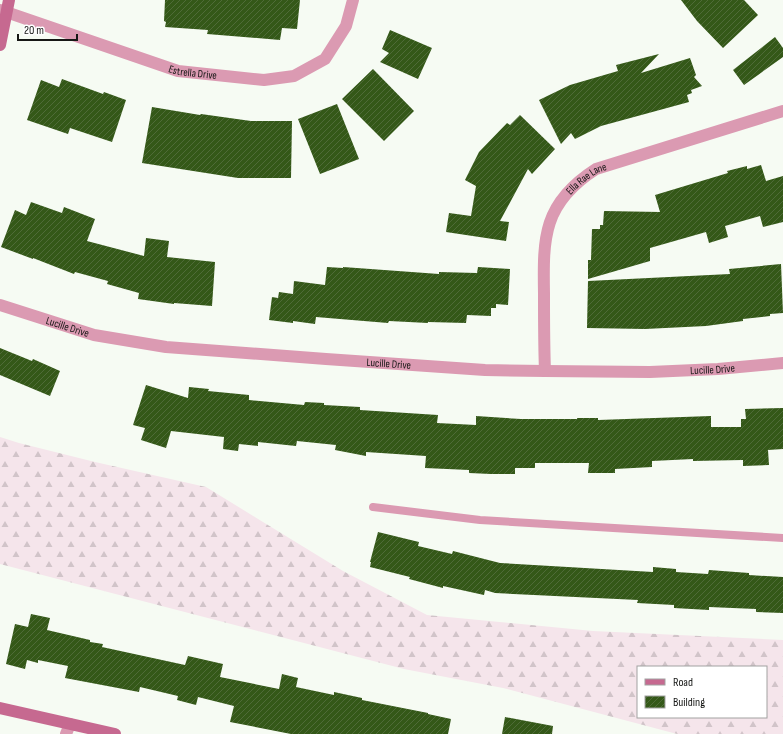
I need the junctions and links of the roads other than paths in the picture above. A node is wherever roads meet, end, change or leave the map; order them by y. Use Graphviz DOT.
graph roads {
  1 [pos="10,0"];
  2 [pos="353,0"];
  3 [pos="4,11"];
  4 [pos="0,45"];
  5 [pos="783,112"];
  6 [pos="0,305"];
  7 [pos="783,363"];
  8 [pos="545,371"];
  9 [pos="373,507"];
  10 [pos="783,538"];
  11 [pos="0,708"];
  12 [pos="68,729"];
  13 [pos="115,734"];
  1 -- 3 [label="street"];
  2 -- 3 [label="street, Estrella Drive"];
  3 -- 4 [label="street"];
  5 -- 8 [label="street, Ella Rae Lane"];
  6 -- 8 [label="street, Lucille Drive"];
  7 -- 8 [label="street, Lucille Drive"];
  9 -- 10 [label="lane"];
  11 -- 12 [label="street"];
  12 -- 13 [label="street"];
}
